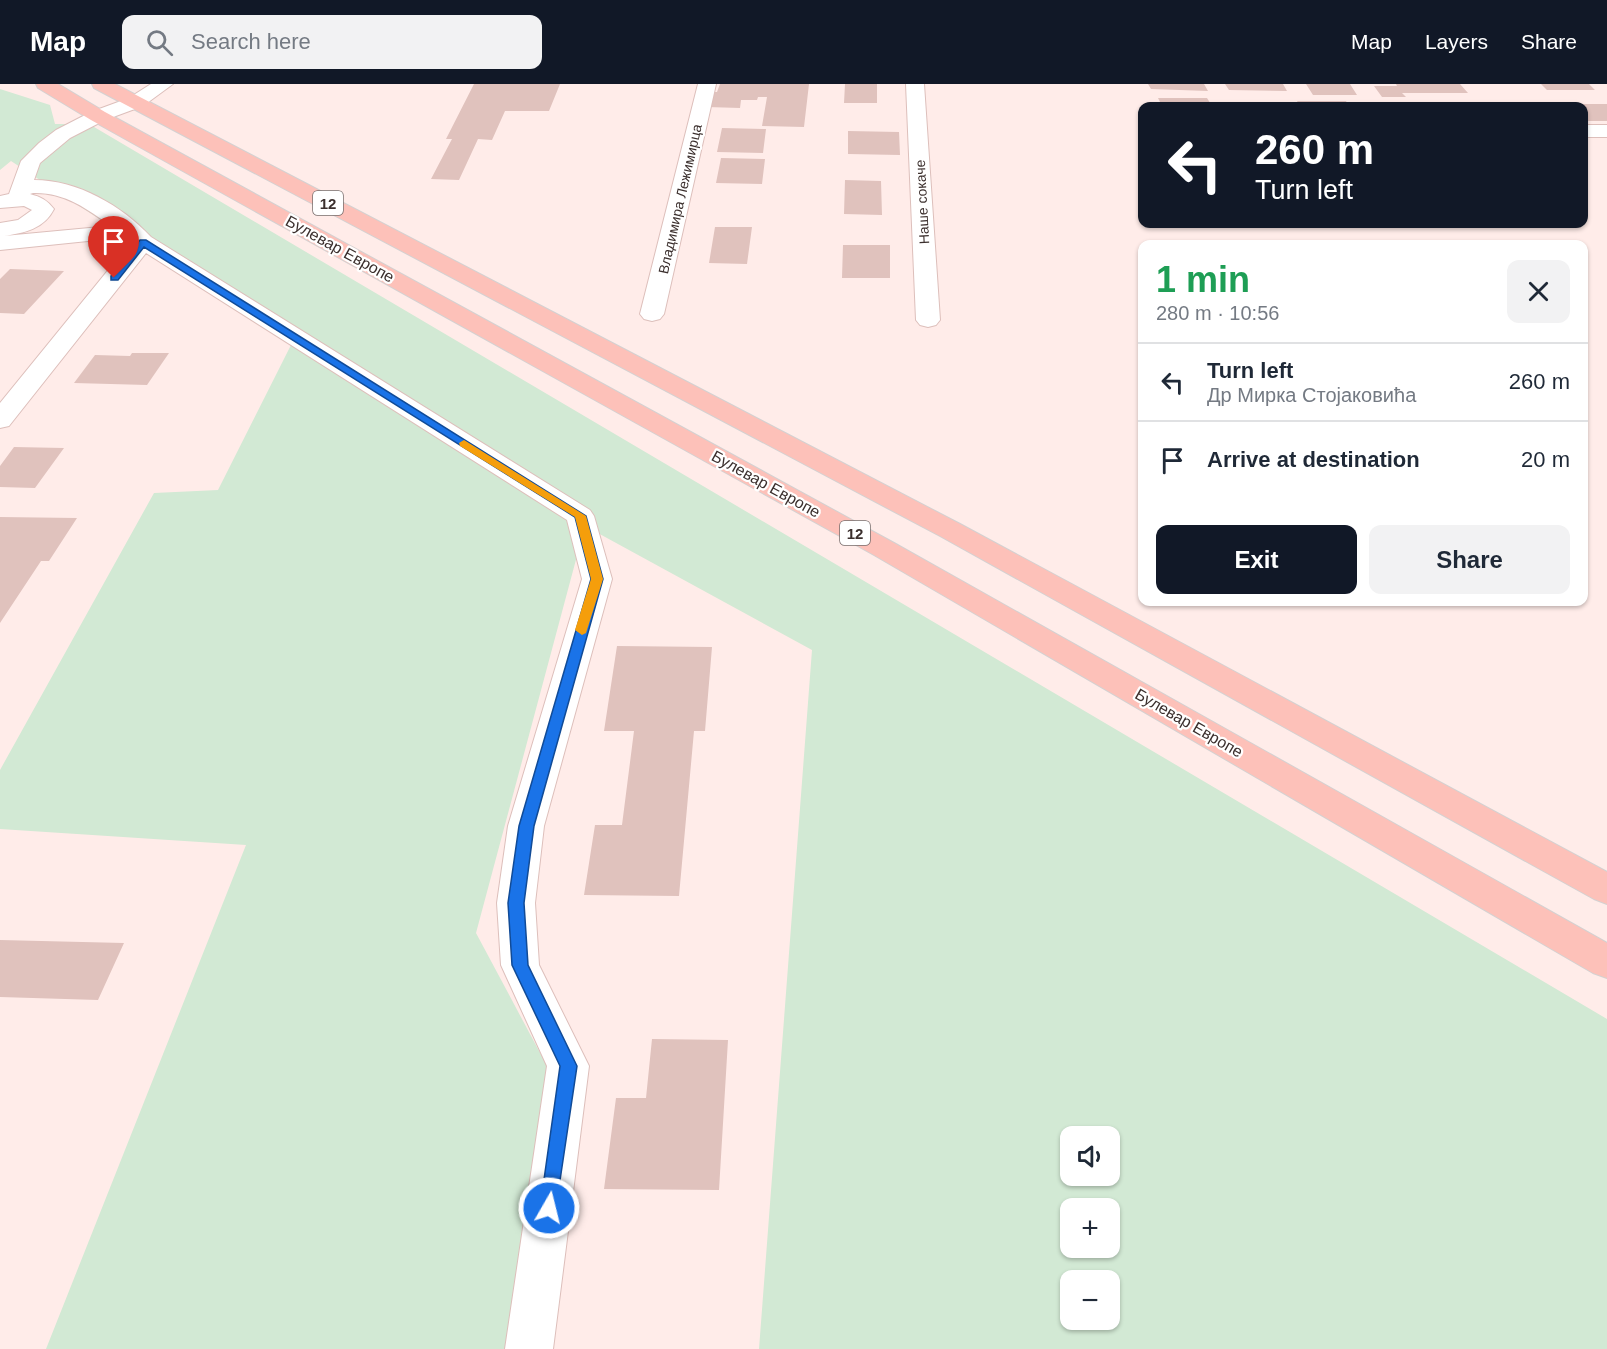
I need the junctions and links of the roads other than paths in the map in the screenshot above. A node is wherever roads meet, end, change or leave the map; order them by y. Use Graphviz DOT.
graph roads {
  1 [pos="45,84"];
  2 [pos="101,84"];
  3 [pos="164,84"];
  4 [pos="707,84"];
  5 [pos="915,84"];
  6 [pos="136,102"];
  7 [pos="98,116"];
  8 [pos="1588,131"];
  9 [pos="1607,131"];
  10 [pos="13,196"];
  11 [pos="0,230"];
  12 [pos="138,236"];
  13 [pos="0,243"];
  14 [pos="652,314"];
  15 [pos="928,320"];
  16 [pos="0,420"];
  17 [pos="1607,889"];
  18 [pos="1607,962"];
  19 [pos="530,1349"];
  1 -- 7 [label="main road, Булевар Европе / 12"];
  2 -- 6 [label="main road, Булевар Европе / 12"];
  3 -- 6 [label="street"];
  4 -- 14 [label="street, Владимира Лежимирца"];
  5 -- 15 [label="street, Наше сокаче"];
  6 -- 7 [label="street"];
  6 -- 17 [label="main road, Булевар Европе / 12"];
  7 -- 10 [label="street"];
  7 -- 18 [label="main road, Булевар Европе / 12"];
  8 -- 9 [label="street"];
  10 -- 11 [label="street"];
  10 -- 12 [label="street"];
  12 -- 13 [label="street"];
  12 -- 16 [label="street"];
  12 -- 19 [label="street"];
}
